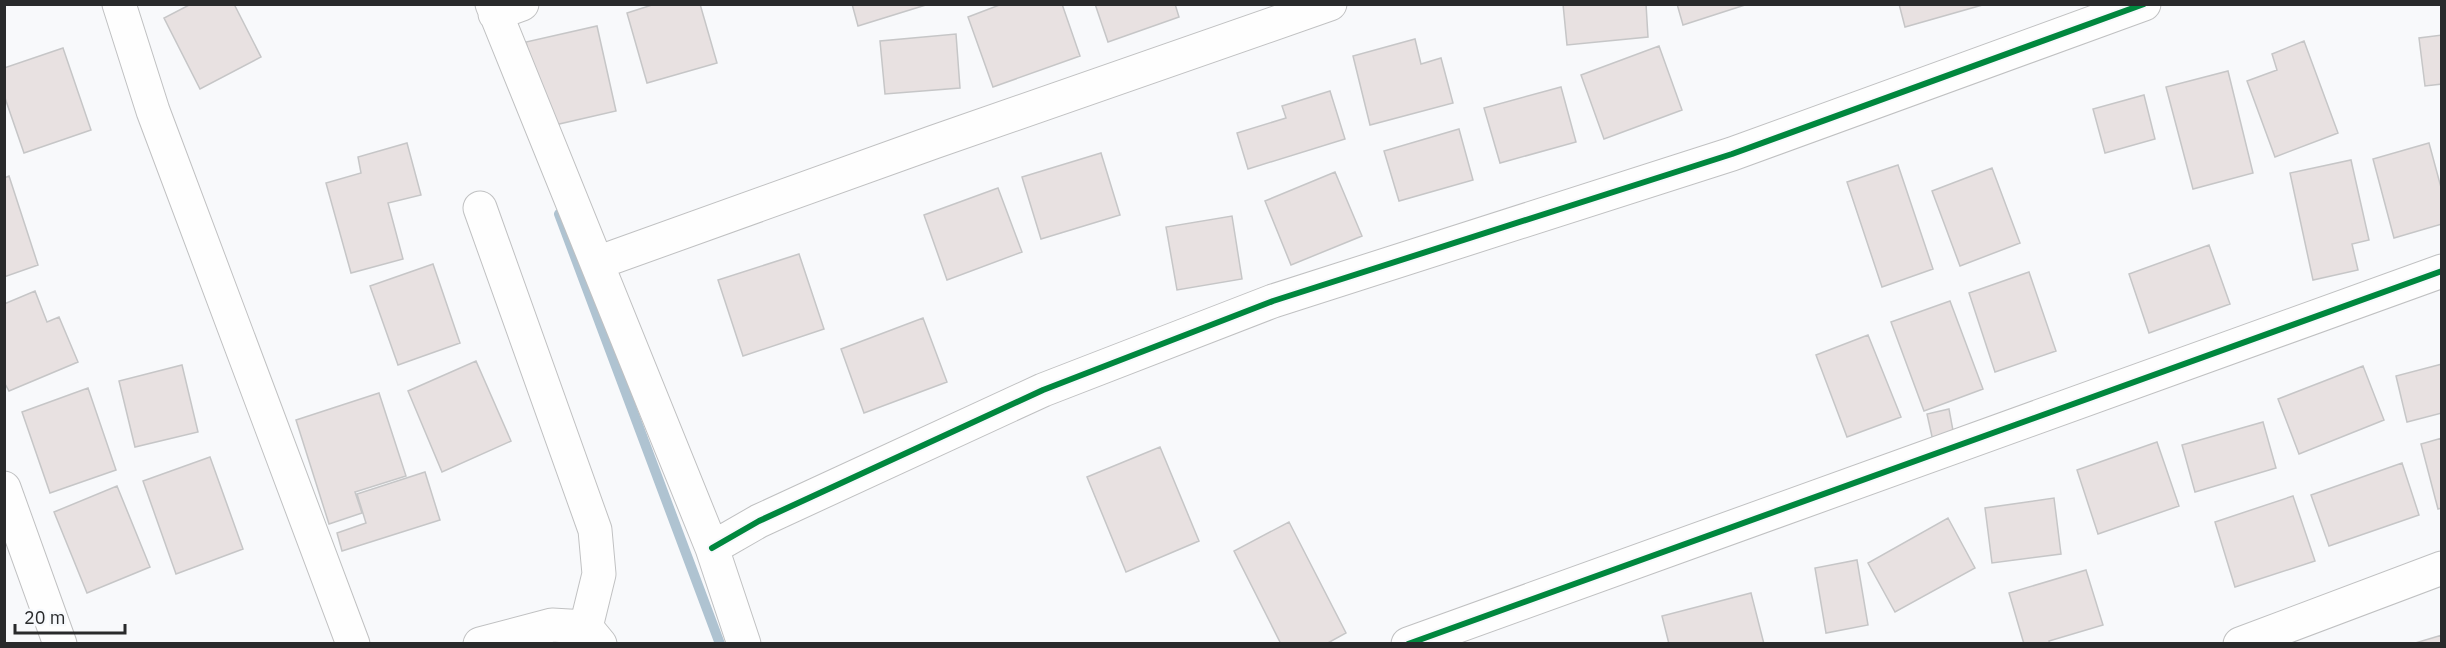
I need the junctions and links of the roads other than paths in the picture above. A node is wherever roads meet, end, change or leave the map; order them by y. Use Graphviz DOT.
graph roads {
  1 [pos="119,4"];
  2 [pos="1330,4"];
  3 [pos="2144,4"];
  4 [pos="503,8"];
  5 [pos="480,208"];
  6 [pos="597,263"];
  7 [pos="2442,271"];
  8 [pos="4,488"];
  9 [pos="712,548"];
  10 [pos="2442,568"];
  11 [pos="593,635"];
  12 [pos="60,644"];
  13 [pos="352,644"];
  14 [pos="480,644"];
  15 [pos="744,644"];
  16 [pos="1408,644"];
  17 [pos="2240,644"];
  1 -- 13 [label="street"];
  2 -- 6 [label="street"];
  3 -- 9 [label="street"];
  4 -- 6 [label="street"];
  5 -- 11 [label="street"];
  6 -- 9 [label="street"];
  7 -- 16 [label="street"];
  8 -- 12 [label="street"];
  9 -- 15 [label="street"];
  10 -- 17 [label="street"];
  11 -- 14 [label="street"];
}
